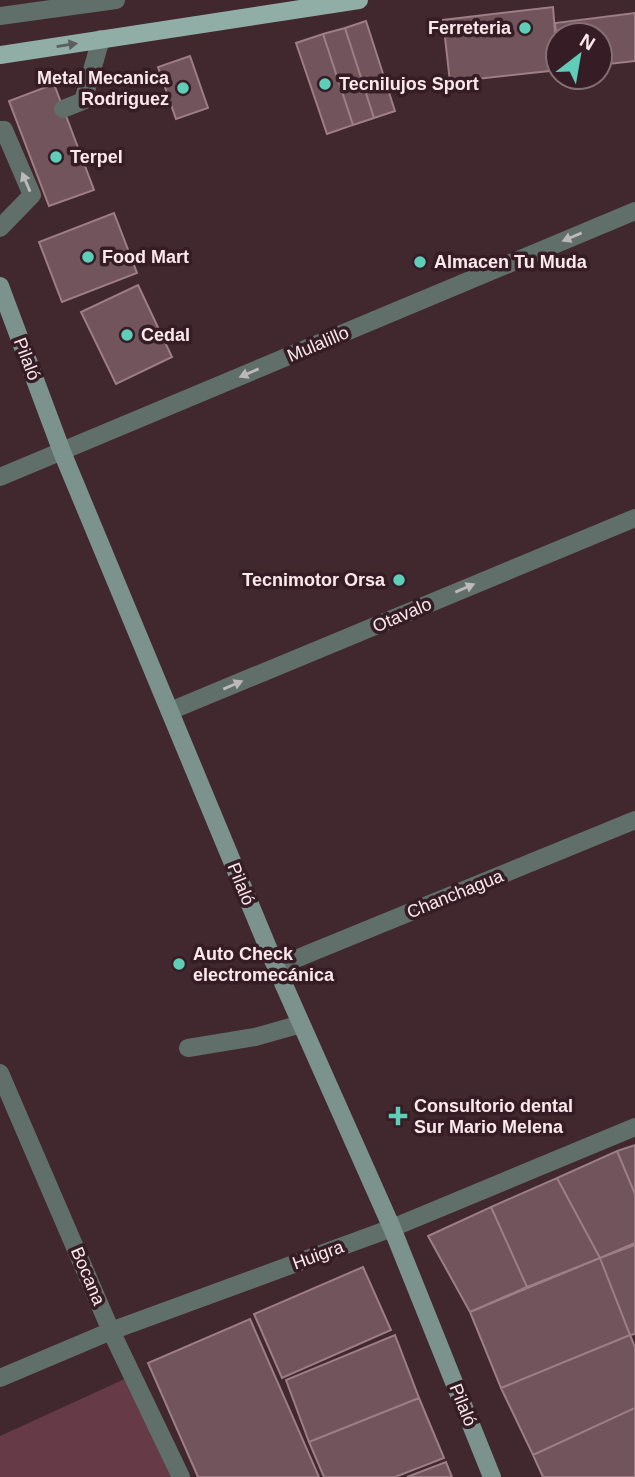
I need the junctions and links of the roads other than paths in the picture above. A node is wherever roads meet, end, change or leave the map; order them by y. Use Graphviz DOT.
graph roads {
  1 [pos="32,0"];
  2 [pos="116,0"];
  3 [pos="359,0"];
  4 [pos="0,15"];
  5 [pos="101,39"];
  6 [pos="0,55"];
  7 [pos="63,109"];
  8 [pos="5,127"];
  9 [pos="635,211"];
  10 [pos="0,228"];
  11 [pos="0,286"];
  12 [pos="62,452"];
  13 [pos="0,477"];
  14 [pos="635,518"];
  15 [pos="170,711"];
  16 [pos="635,820"];
  17 [pos="276,967"];
  18 [pos="301,1024"];
  19 [pos="188,1048"];
  20 [pos="0,1075"];
  21 [pos="635,1128"];
  22 [pos="392,1227"];
  23 [pos="111,1331"];
  24 [pos="0,1378"];
  25 [pos="181,1477"];
  26 [pos="492,1477"];
  1 -- 4 [label="street"];
  2 -- 4 [label="street"];
  3 -- 5 [label="main road"];
  6 -- 5 [label="main road, one-way"];
  5 -- 7 [label="street"];
  10 -- 8 [label="street, one-way"];
  9 -- 12 [label="street, Mulalillo, one-way"];
  11 -- 12 [label="street, Pilaló"];
  12 -- 13 [label="street, Mulalillo"];
  12 -- 15 [label="street, Pilaló"];
  15 -- 14 [label="street, Otavalo, one-way"];
  15 -- 17 [label="street, Pilaló"];
  16 -- 17 [label="street, Chanchagua"];
  17 -- 18 [label="street, Pilaló"];
  18 -- 19 [label="street"];
  18 -- 22 [label="street, Pilaló"];
  20 -- 23 [label="street, Bocana"];
  21 -- 22 [label="street, Huigra"];
  22 -- 23 [label="street, Huigra"];
  22 -- 26 [label="street, Pilaló"];
  23 -- 24 [label="street, Huigra"];
  23 -- 25 [label="street, Bocana"];
}
